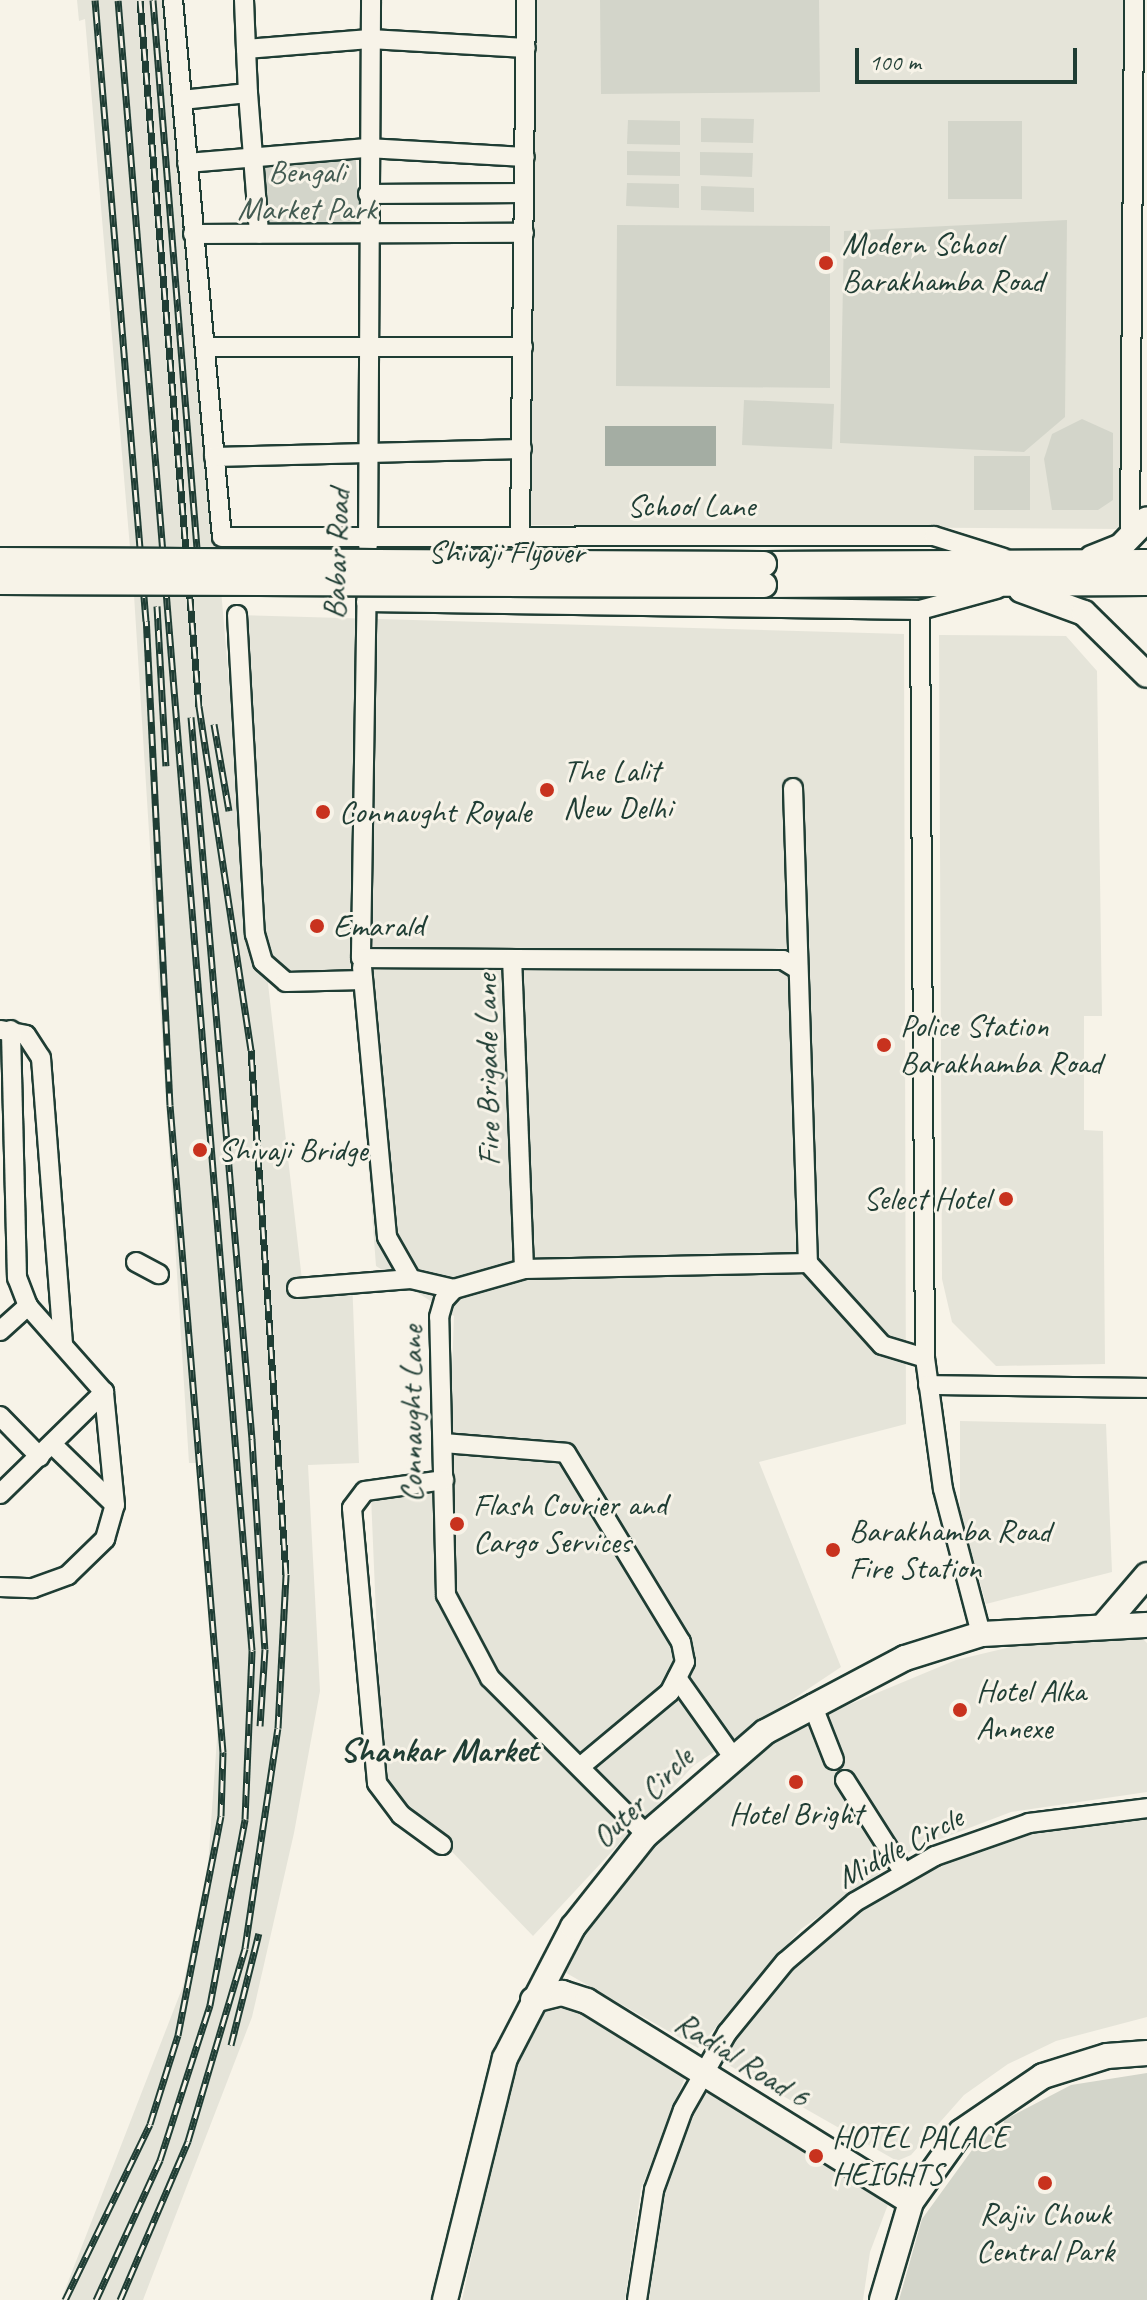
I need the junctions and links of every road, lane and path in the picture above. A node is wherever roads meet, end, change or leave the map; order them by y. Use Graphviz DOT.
graph roads {
  1 [pos="173,0"];
  2 [pos="244,0"];
  3 [pos="371,0"];
  4 [pos="526,0"];
  5 [pos="1134,0"];
  6 [pos="370,39"];
  7 [pos="526,48"];
  8 [pos="246,49"];
  9 [pos="248,93"];
  10 [pos="182,100"];
  11 [pos="367,148"];
  12 [pos="255,156"];
  13 [pos="525,157"];
  14 [pos="187,163"];
  15 [pos="524,193"];
  16 [pos="368,194"];
  17 [pos="368,233"];
  18 [pos="524,233"];
  19 [pos="193,234"];
  20 [pos="259,234"];
  21 [pos="206,347"];
  22 [pos="523,347"];
  23 [pos="371,349"];
  24 [pos="522,449"];
  25 [pos="369,454"];
  26 [pos="214,457"];
  27 [pos="1147,519"];
  28 [pos="520,535"];
  29 [pos="368,536"];
  30 [pos="1130,539"];
  31 [pos="0,560"];
  32 [pos="1011,560"];
  33 [pos="1082,562"];
  34 [pos="1147,562"];
  35 [pos="764,575"];
  36 [pos="0,582"];
  37 [pos="1147,583"];
  38 [pos="1011,586"];
  39 [pos="366,602"];
  40 [pos="920,610"];
  41 [pos="237,615"];
  42 [pos="1147,675"];
  43 [pos="793,788"];
  44 [pos="361,958"];
  45 [pos="512,959"];
  46 [pos="796,968"];
  47 [pos="363,980"];
  48 [pos="6,1030"];
  49 [pos="136,1262"];
  50 [pos="808,1263"];
  51 [pos="524,1269"];
  52 [pos="159,1274"];
  53 [pos="411,1279"];
  54 [pos="297,1288"];
  55 [pos="454,1289"];
  56 [pos="28,1306"];
  57 [pos="0,1331"];
  58 [pos="63,1344"];
  59 [pos="925,1358"];
  60 [pos="928,1385"];
  61 [pos="1147,1388"];
  62 [pos="104,1392"];
  63 [pos="0,1416"];
  64 [pos="443,1443"];
  65 [pos="46,1451"];
  66 [pos="444,1480"];
  67 [pos="0,1494"];
  68 [pos="115,1505"];
  69 [pos="1147,1575"];
  70 [pos="0,1587"];
  71 [pos="1106,1623"];
  72 [pos="1147,1625"];
  73 [pos="981,1634"];
  74 [pos="677,1678"];
  75 [pos="812,1704"];
  76 [pos="733,1757"];
  77 [pos="834,1760"];
  78 [pos="580,1767"];
  79 [pos="845,1780"];
  80 [pos="1147,1808"];
  81 [pos="646,1834"];
  82 [pos="442,1845"];
  83 [pos="904,1873"];
  84 [pos="533,2000"];
  85 [pos="1147,2053"];
  86 [pos="702,2072"];
  87 [pos="911,2202"];
  88 [pos="445,2300"];
  89 [pos="637,2300"];
  90 [pos="882,2300"];
  1 -- 10 [label="street"];
  2 -- 8 [label="street"];
  3 -- 6 [label="street, Babar Road"];
  4 -- 7 [label="street"];
  5 -- 30 [label="street"];
  6 -- 7 [label="street"];
  6 -- 8 [label="street"];
  6 -- 11 [label="street, Babar Road"];
  7 -- 13 [label="street"];
  8 -- 9 [label="street"];
  9 -- 10 [label="street"];
  9 -- 12 [label="street"];
  10 -- 14 [label="street"];
  11 -- 12 [label="street"];
  11 -- 13 [label="street"];
  11 -- 16 [label="street, Babar Road"];
  12 -- 14 [label="street"];
  12 -- 20 [label="street"];
  13 -- 15 [label="street"];
  14 -- 19 [label="street"];
  15 -- 16 [label="street"];
  15 -- 18 [label="street"];
  16 -- 17 [label="street, Babar Road"];
  17 -- 18 [label="street"];
  17 -- 20 [label="street"];
  17 -- 23 [label="street, Babar Road"];
  18 -- 22 [label="street"];
  19 -- 20 [label="street"];
  19 -- 21 [label="street"];
  21 -- 23 [label="street"];
  21 -- 26 [label="street"];
  22 -- 23 [label="street"];
  22 -- 24 [label="street"];
  23 -- 25 [label="street, Babar Road"];
  24 -- 25 [label="street"];
  24 -- 28 [label="street"];
  25 -- 26 [label="street"];
  25 -- 29 [label="street, Babar Road"];
  26 -- 29 [label="street, School Lane"];
  27 -- 30 [label="main road"];
  28 -- 29 [label="street, School Lane"];
  28 -- 32 [label="street, School Lane"];
  29 -- 39 [label="street, Babar Road"];
  30 -- 33 [label="main road"];
  31 -- 35 [label="main road, Shivaji Flyover, bridge"];
  32 -- 33 [label="main road, Shivaji Flyover"];
  32 -- 35 [label="main road, Shivaji Flyover"];
  33 -- 34 [label="main road, Shivaji Flyover"];
  35 -- 36 [label="main road, Shivaji Flyover, bridge"];
  35 -- 38 [label="main road, Shivaji Flyover"];
  37 -- 38 [label="main road, Shivaji Flyover"];
  38 -- 40 [label="street"];
  38 -- 42 [label="main road"];
  39 -- 40 [label="street"];
  39 -- 44 [label="street, Babar Road"];
  40 -- 59 [label="street"];
  41 -- 47 [label="street"];
  43 -- 46 [label="street"];
  44 -- 45 [label="street"];
  44 -- 47 [label="street, Babar Road"];
  45 -- 46 [label="street, Fire Brigade Lane"];
  45 -- 51 [label="street, Fire Brigade Lane"];
  46 -- 50 [label="street"];
  47 -- 53 [label="street, Babar Road"];
  48 -- 56 [label="street"];
  48 -- 58 [label="street"];
  49 -- 52 [label="street"];
  50 -- 51 [label="street, Connaught Lane"];
  50 -- 59 [label="street"];
  51 -- 55 [label="street, Connaught Lane"];
  53 -- 54 [label="street"];
  53 -- 55 [label="street"];
  55 -- 64 [label="street, Connaught Lane"];
  56 -- 57 [label="street"];
  56 -- 58 [label="street"];
  58 -- 62 [label="street"];
  59 -- 60 [label="street"];
  60 -- 61 [label="street"];
  60 -- 73 [label="street"];
  62 -- 65 [label="street"];
  62 -- 68 [label="street"];
  63 -- 65 [label="street"];
  64 -- 66 [label="street, Connaught Lane"];
  64 -- 74 [label="street"];
  65 -- 67 [label="street"];
  65 -- 68 [label="street"];
  66 -- 78 [label="street, Connaught Lane"];
  66 -- 82 [label="street"];
  68 -- 70 [label="street"];
  69 -- 71 [label="main road"];
  71 -- 72 [label="main road, Outer Circle"];
  71 -- 73 [label="main road, Outer Circle"];
  73 -- 75 [label="main road, Outer Circle"];
  74 -- 76 [label="street"];
  74 -- 78 [label="street"];
  75 -- 76 [label="main road, Outer Circle"];
  75 -- 77 [label="street"];
  76 -- 81 [label="main road, Outer Circle"];
  78 -- 81 [label="street, Connaught Lane"];
  79 -- 83 [label="street"];
  80 -- 83 [label="street, Middle Circle"];
  81 -- 84 [label="main road, Outer Circle"];
  83 -- 86 [label="street, Middle Circle"];
  84 -- 86 [label="main road, Radial Road 6"];
  84 -- 88 [label="main road, Outer Circle"];
  85 -- 87 [label="main road"];
  86 -- 87 [label="main road, Radial Road 6"];
  86 -- 89 [label="street, Middle Circle"];
  87 -- 90 [label="main road"];
}
